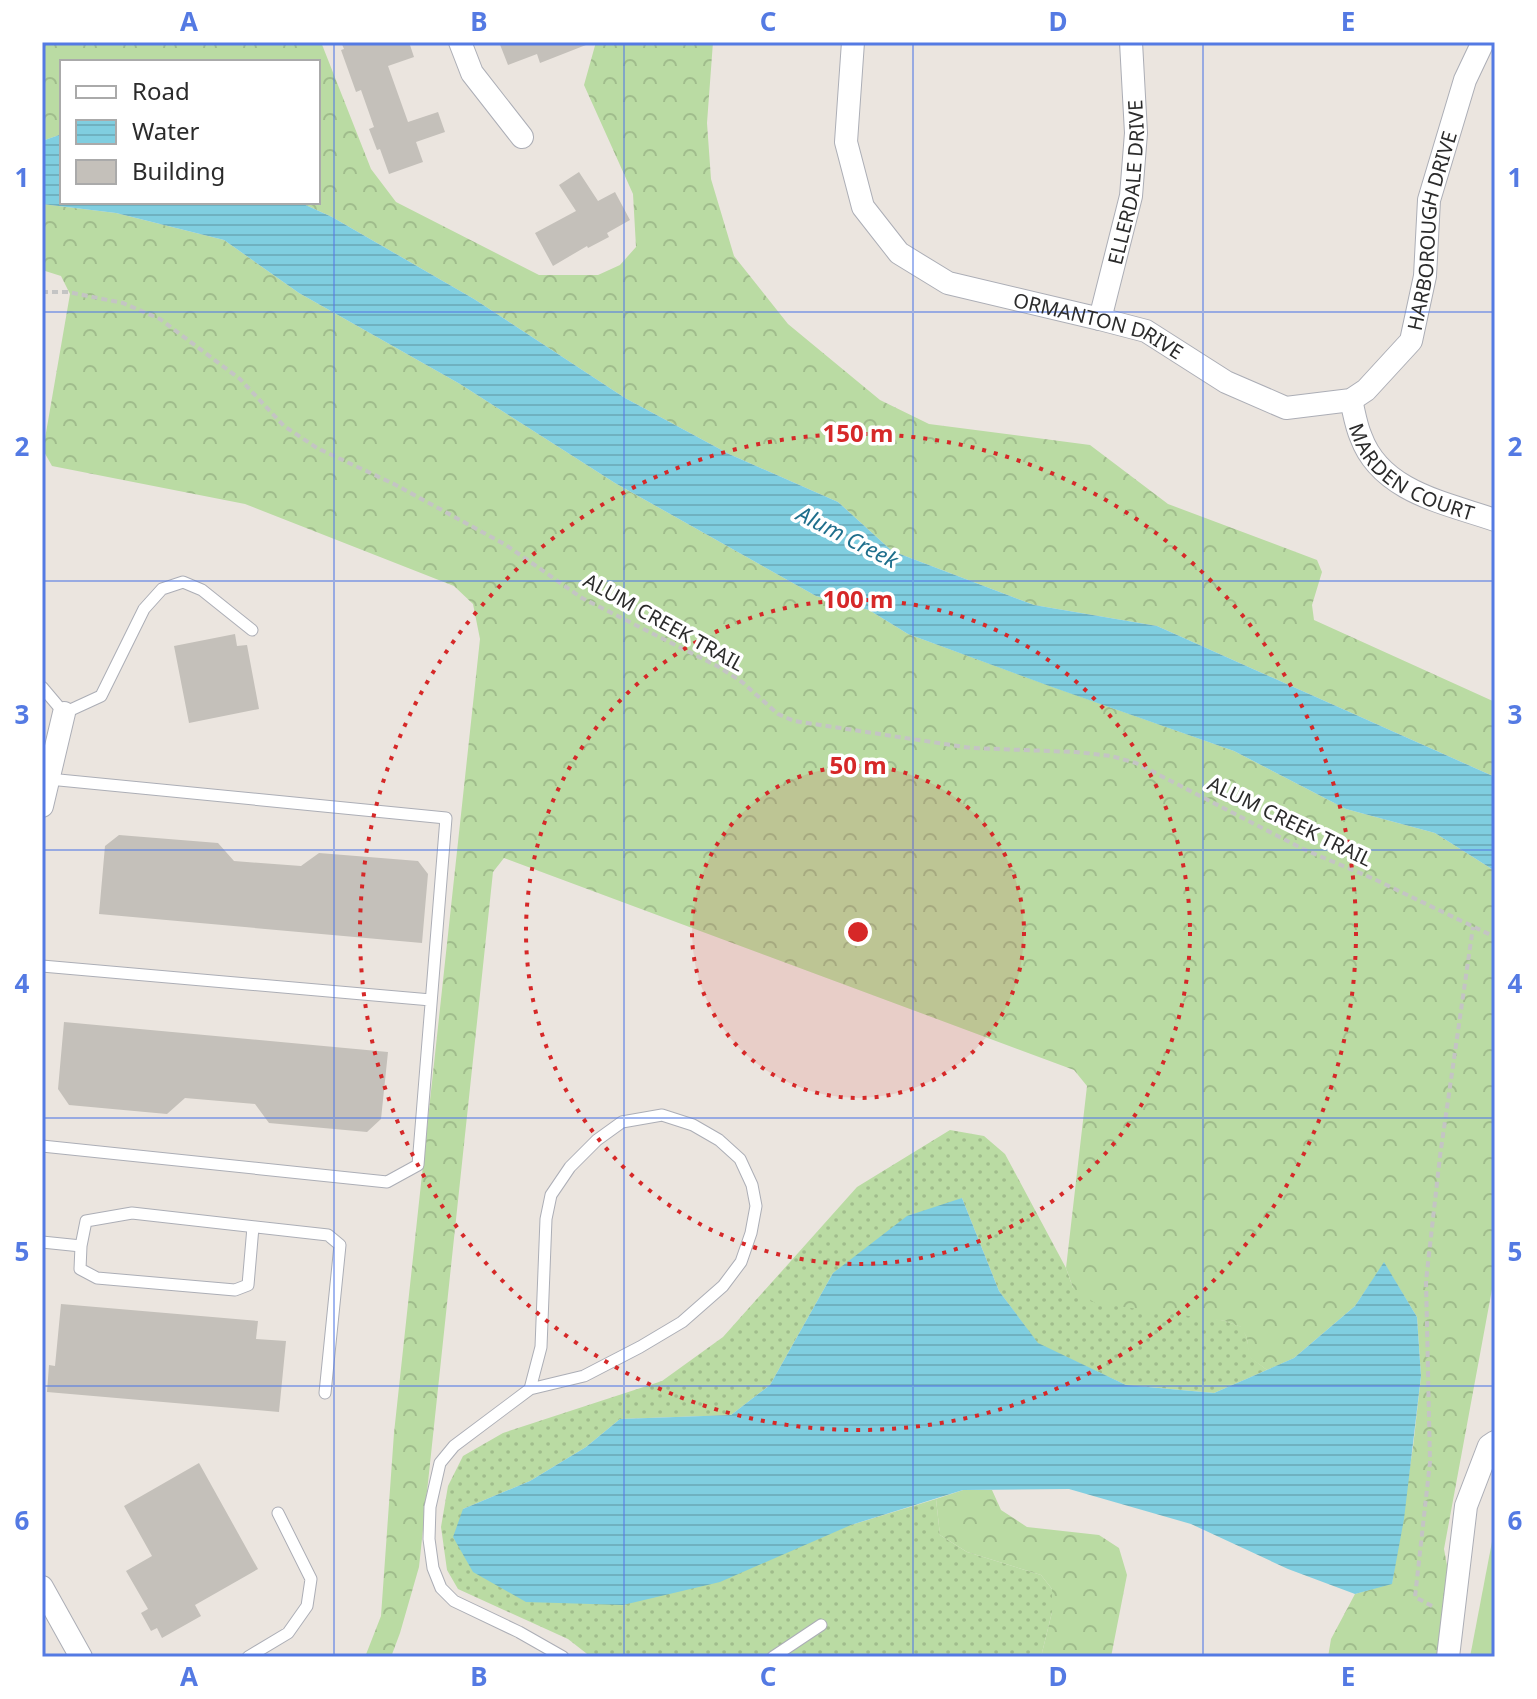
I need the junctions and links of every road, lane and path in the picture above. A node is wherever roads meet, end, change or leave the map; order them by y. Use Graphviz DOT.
graph roads {
  1 [pos="460,42"];
  2 [pos="853,42"];
  3 [pos="1131,42"];
  4 [pos="1483,42"];
  5 [pos="522,137"];
  6 [pos="42,292"];
  7 [pos="1100,319"];
  8 [pos="1351,400"];
  9 [pos="1495,520"];
  10 [pos="252,630"];
  11 [pos="42,687"];
  12 [pos="64,713"];
  13 [pos="49,779"];
  14 [pos="42,806"];
  15 [pos="1473,927"];
  16 [pos="1495,937"];
  17 [pos="42,966"];
  18 [pos="431,1000"];
  19 [pos="42,1146"];
  20 [pos="253,1227"];
  21 [pos="42,1242"];
  22 [pos="81,1246"];
  23 [pos="530,1389"];
  24 [pos="325,1393"];
  25 [pos="1495,1442"];
  26 [pos="278,1513"];
  27 [pos="42,1587"];
  28 [pos="1453,1617"];
  29 [pos="821,1625"];
  30 [pos="81,1657"];
  31 [pos="248,1657"];
  32 [pos="563,1657"];
  33 [pos="773,1657"];
  34 [pos="1448,1657"];
  1 -- 5 [label="street"];
  2 -- 7 [label="street, ORMANTON DRIVE"];
  3 -- 7 [label="street, ELLERDALE DRIVE"];
  4 -- 8 [label="street, HARBOROUGH DRIVE"];
  6 -- 15 [label="path, ALUM CREEK TRAIL"];
  7 -- 8 [label="street, ORMANTON DRIVE"];
  8 -- 9 [label="street, MARDEN COURT"];
  10 -- 12 [label="lane"];
  11 -- 12 [label="lane"];
  12 -- 13 [label="street"];
  13 -- 14 [label="street"];
  13 -- 18 [label="lane"];
  15 -- 16 [label="path, ALUM CREEK TRAIL"];
  15 -- 28 [label="path"];
  17 -- 18 [label="lane"];
  18 -- 19 [label="lane"];
  20 -- 22 [label="lane"];
  20 -- 22 [label="lane"];
  20 -- 24 [label="lane"];
  21 -- 22 [label="lane"];
  23 -- 23 [label="lane"];
  23 -- 32 [label="lane"];
  25 -- 28 [label="street"];
  26 -- 31 [label="lane"];
  27 -- 30 [label="street"];
  28 -- 34 [label="street"];
  29 -- 33 [label="lane"];
}
